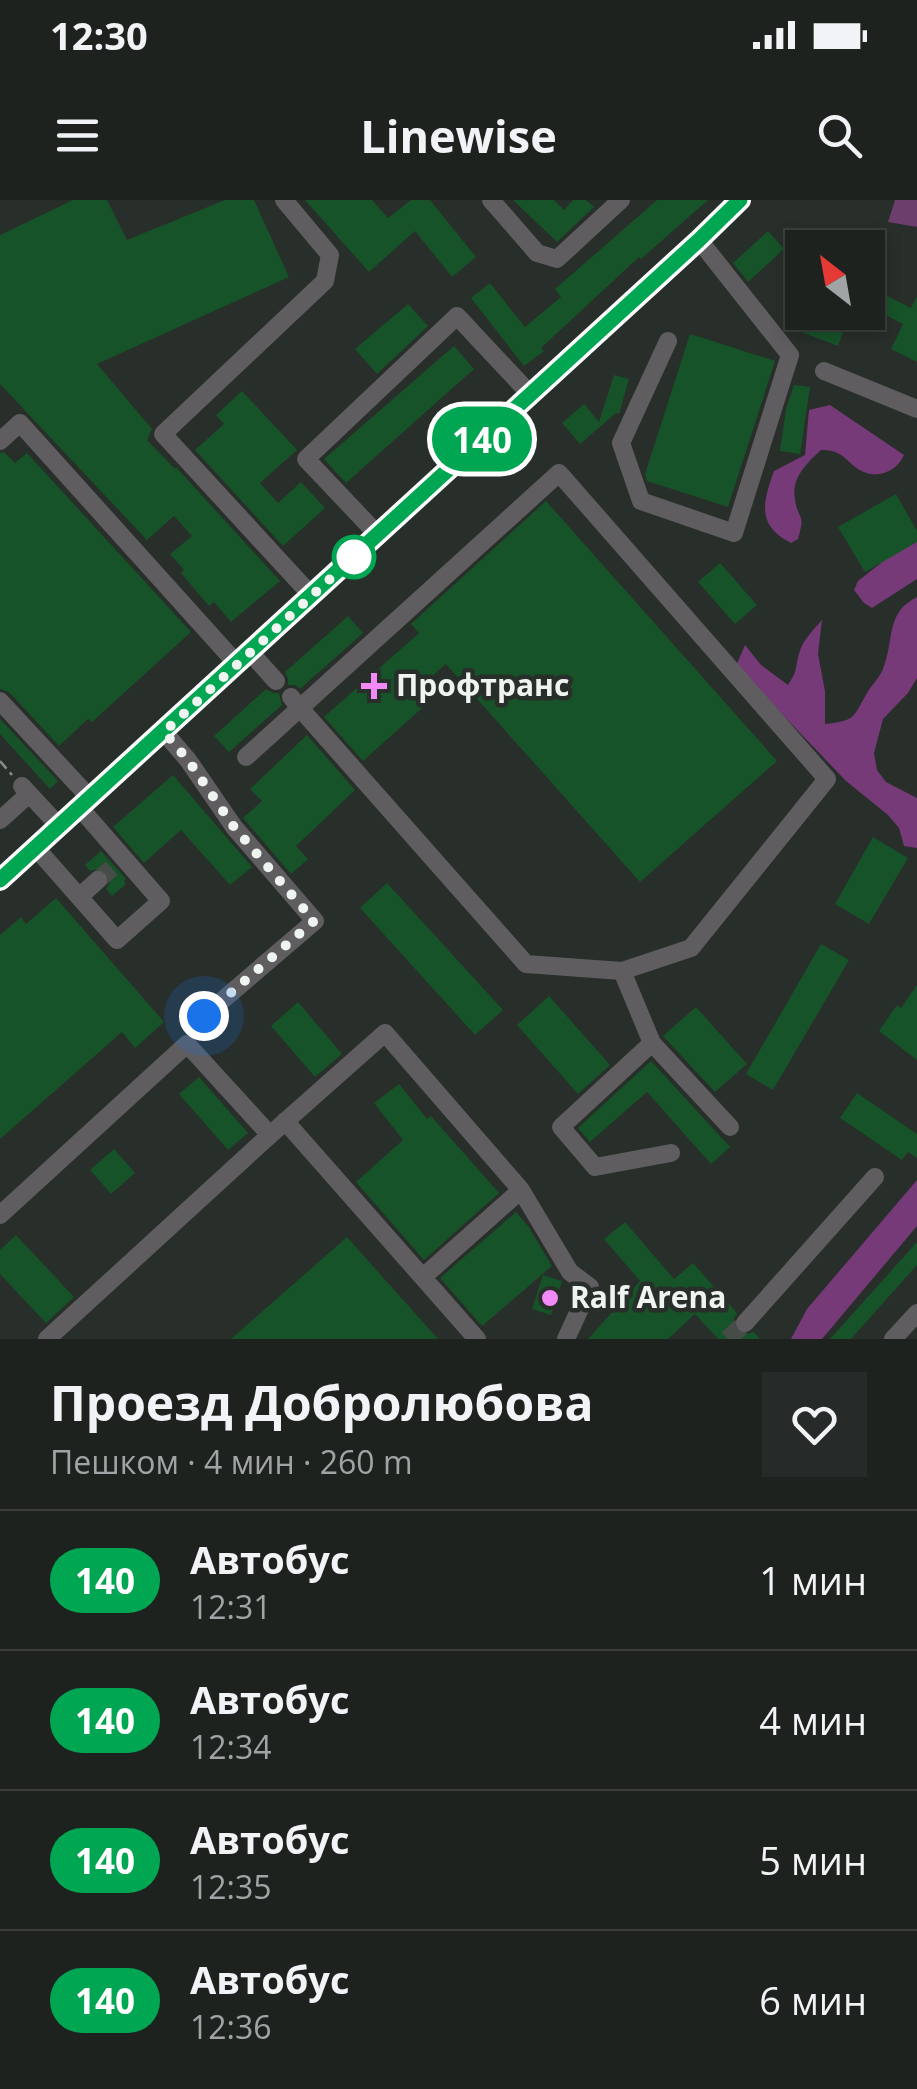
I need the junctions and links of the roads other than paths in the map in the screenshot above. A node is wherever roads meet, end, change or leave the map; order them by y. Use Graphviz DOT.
graph roads {
  1 [pos="284,200"];
  2 [pos="491,200"];
  3 [pos="620,200"];
  4 [pos="740,200"];
  5 [pos="699,240"];
  6 [pos="668,340"];
  7 [pos="824,371"];
  8 [pos="530,394"];
  9 [pos="917,409"];
  10 [pos="0,441"];
  11 [pos="378,535"];
  12 [pos="312,596"];
  13 [pos="244,658"];
  14 [pos="276,681"];
  15 [pos="0,700"];
  16 [pos="295,702"];
  17 [pos="164,732"];
  18 [pos="246,757"];
  19 [pos="85,803"];
  20 [pos="0,820"];
  21 [pos="60,827"];
  22 [pos="36,848"];
  23 [pos="111,869"];
  24 [pos="0,880"];
  25 [pos="79,897"];
  26 [pos="622,971"];
  27 [pos="204,1016"];
  28 [pos="652,1043"];
  29 [pos="285,1121"];
  30 [pos="730,1127"];
  31 [pos="270,1135"];
  32 [pos="670,1153"];
  33 [pos="875,1177"];
  34 [pos="521,1190"];
  35 [pos="0,1216"];
  36 [pos="423,1277"];
  37 [pos="917,1313"];
  38 [pos="745,1323"];
  39 [pos="47,1339"];
  40 [pos="477,1339"];
  41 [pos="566,1339"];
  42 [pos="893,1339"];
  1 -- 12 [label="street"];
  2 -- 3 [label="street"];
  4 -- 5 [label="street"];
  5 -- 6 [label="street"];
  5 -- 8 [label="street"];
  7 -- 9 [label="street"];
  8 -- 11 [label="street"];
  8 -- 11 [label="street"];
  10 -- 13 [label="street"];
  11 -- 12 [label="street"];
  12 -- 13 [label="street"];
  13 -- 14 [label="street"];
  13 -- 17 [label="street"];
  15 -- 19 [label="street"];
  16 -- 18 [label="street"];
  16 -- 26 [label="street"];
  16 -- 26 [label="street"];
  17 -- 19 [label="street"];
  17 -- 27 [label="street"];
  19 -- 21 [label="street"];
  19 -- 23 [label="street"];
  20 -- 21 [label="street"];
  21 -- 22 [label="street"];
  22 -- 24 [label="street"];
  22 -- 25 [label="street"];
  23 -- 25 [label="street"];
  23 -- 25 [label="street"];
  26 -- 28 [label="street"];
  28 -- 30 [label="street"];
  28 -- 32 [label="street"];
  29 -- 31 [label="street"];
  29 -- 34 [label="street"];
  29 -- 36 [label="street"];
  31 -- 35 [label="street"];
  31 -- 39 [label="street"];
  33 -- 38 [label="street"];
  34 -- 36 [label="street"];
  34 -- 41 [label="street"];
  36 -- 40 [label="street"];
  37 -- 42 [label="street"];
}
